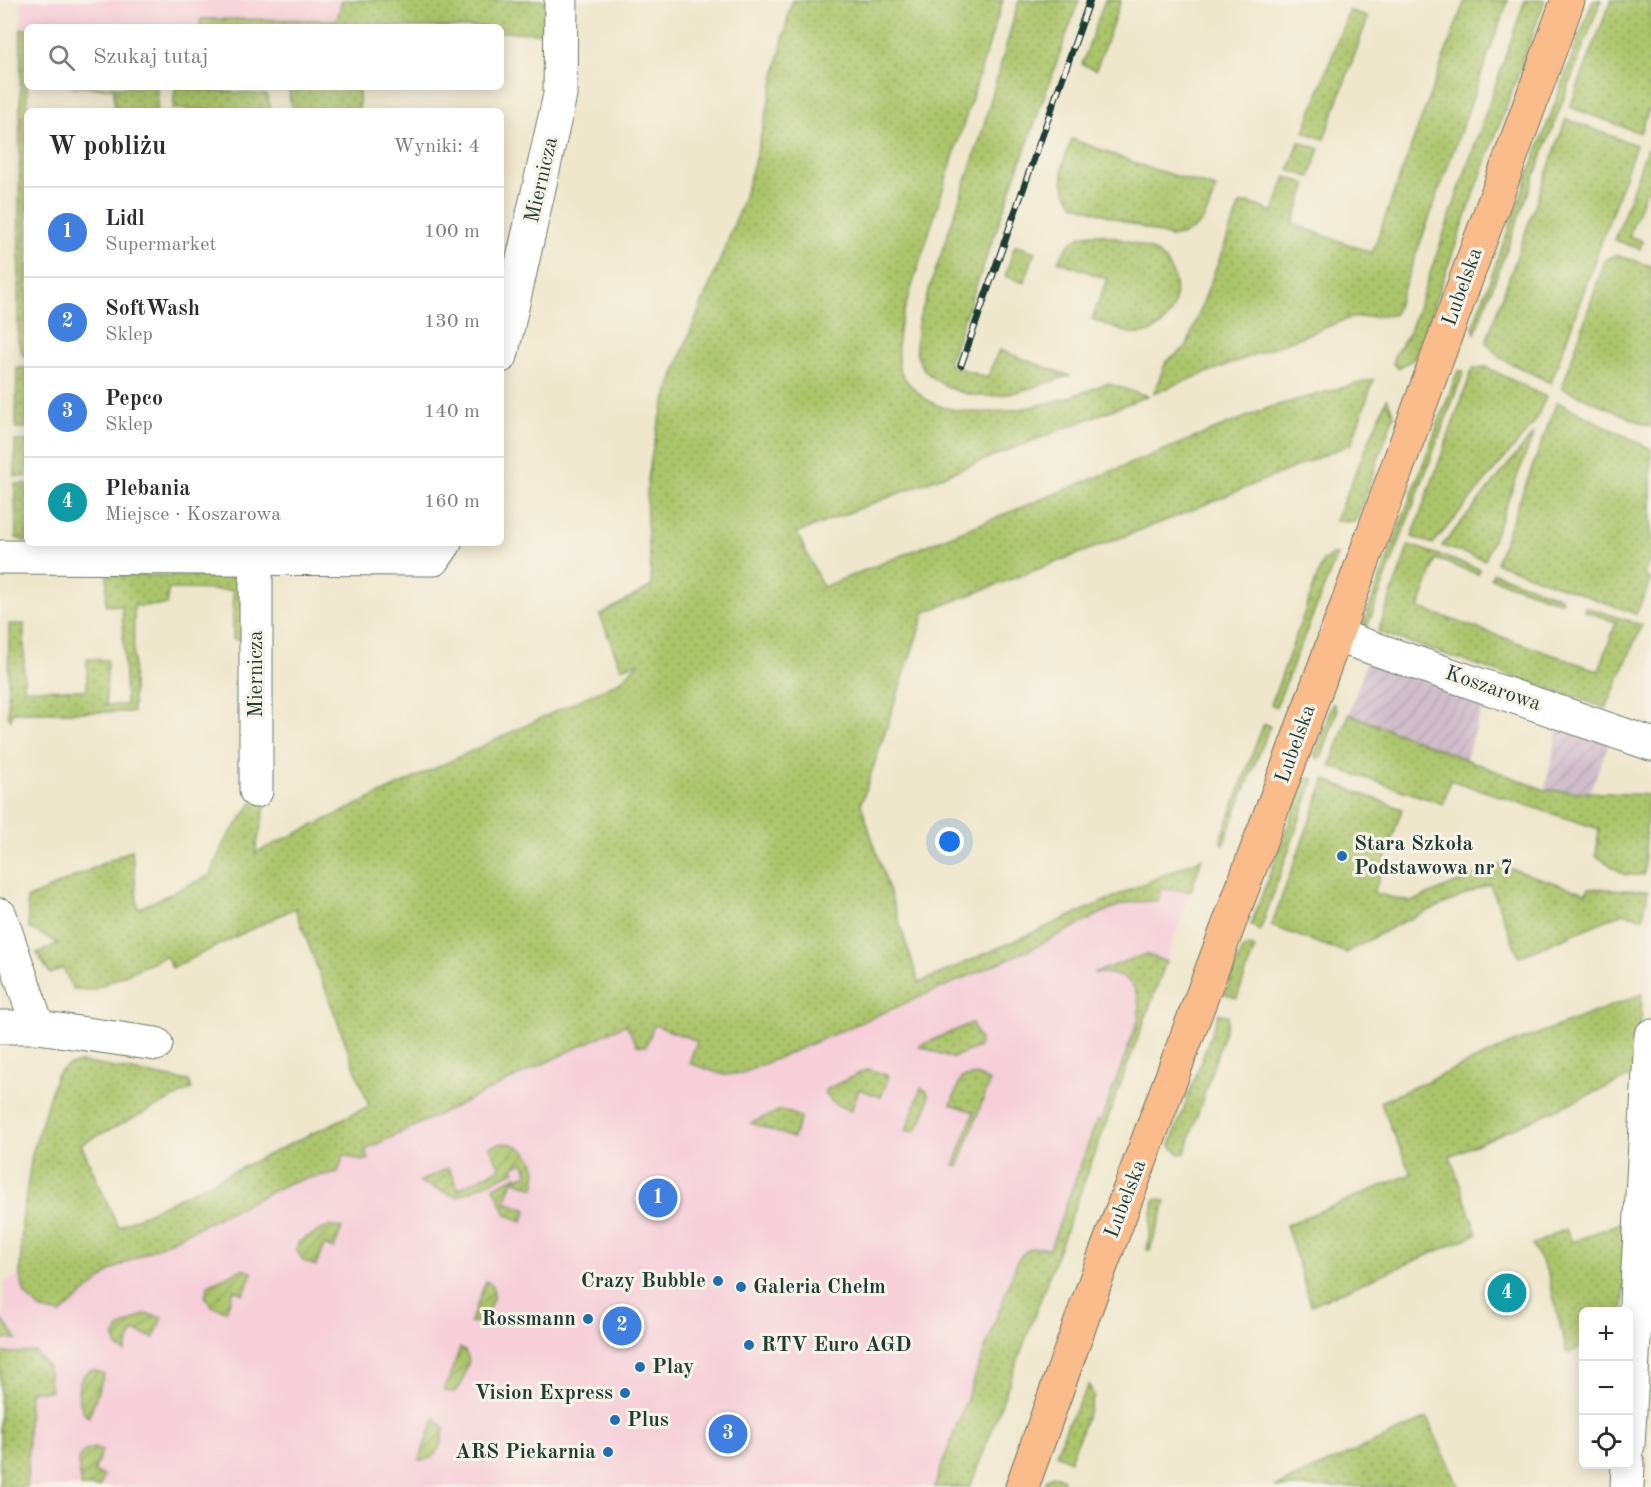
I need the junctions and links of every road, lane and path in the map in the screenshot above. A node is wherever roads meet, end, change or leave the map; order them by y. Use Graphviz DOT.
graph roads {
  1 [pos="561,0"];
  2 [pos="1568,0"];
  3 [pos="504,343"];
  4 [pos="444,546"];
  5 [pos="0,556"];
  6 [pos="256,558"];
  7 [pos="1335,634"];
  8 [pos="1651,744"];
  9 [pos="256,791"];
  10 [pos="0,915"];
  11 [pos="0,1027"];
  12 [pos="38,1027"];
  13 [pos="1651,1036"];
  14 [pos="156,1044"];
  15 [pos="1631,1415"];
  16 [pos="1628,1469"];
  17 [pos="1022,1487"];
  18 [pos="1627,1487"];
  1 -- 3 [label="street, Miernicza"];
  2 -- 7 [label="main road, Lubelska"];
  4 -- 6 [label="street"];
  5 -- 6 [label="street"];
  6 -- 9 [label="street, Miernicza"];
  7 -- 8 [label="street, Koszarowa"];
  7 -- 17 [label="main road, Lubelska"];
  10 -- 12 [label="street"];
  11 -- 12 [label="street"];
  12 -- 14 [label="street"];
  13 -- 15 [label="street"];
  16 -- 18 [label="street"];
}
